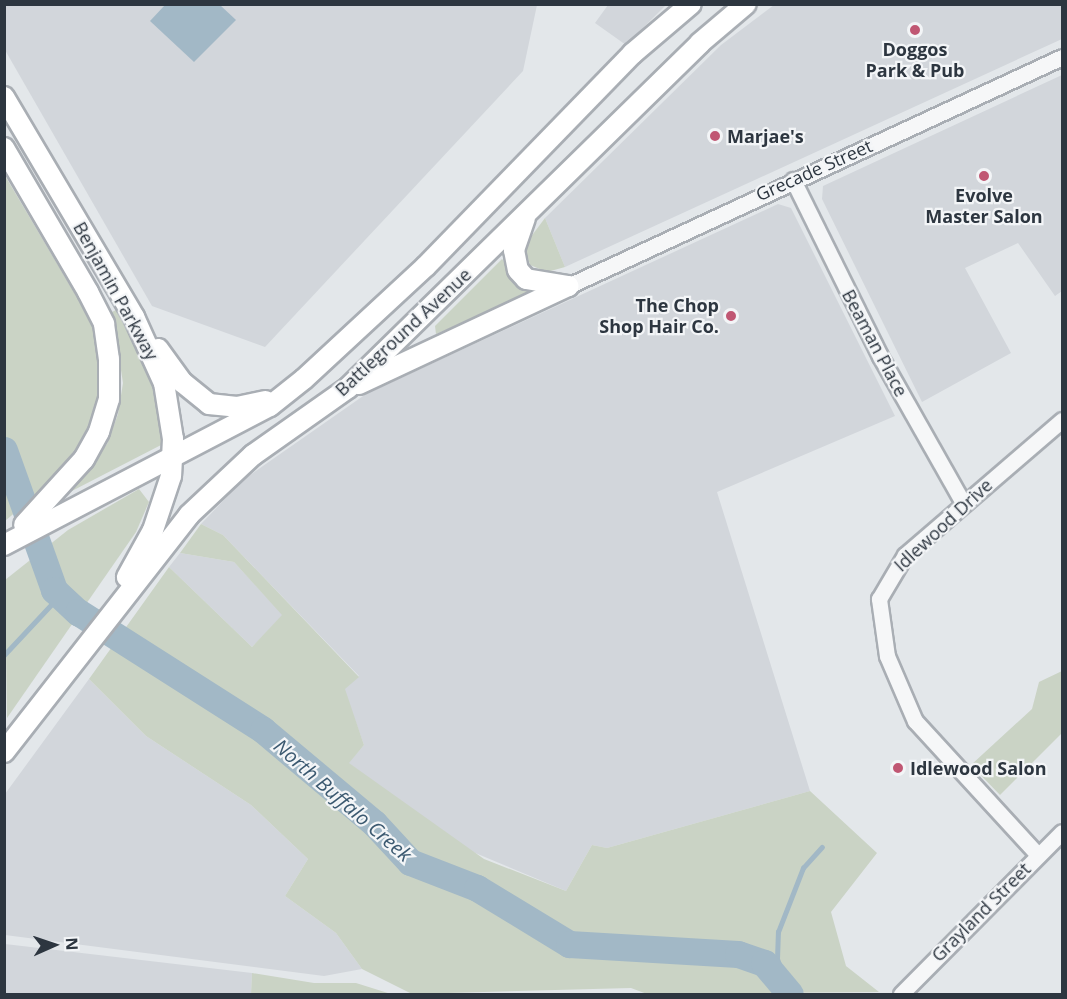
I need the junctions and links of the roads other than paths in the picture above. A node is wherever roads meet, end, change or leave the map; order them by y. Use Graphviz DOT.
graph roads {
  1 [pos="691,4"];
  2 [pos="746,4"];
  3 [pos="1062,57"];
  4 [pos="4,97"];
  5 [pos="4,148"];
  6 [pos="793,180"];
  7 [pos="526,213"];
  8 [pos="568,286"];
  9 [pos="134,318"];
  10 [pos="348,388"];
  11 [pos="285,395"];
  12 [pos="1062,420"];
  13 [pos="173,457"];
  14 [pos="963,503"];
  15 [pos="46,511"];
  16 [pos="5,545"];
  17 [pos="118,599"];
  18 [pos="4,753"];
  19 [pos="1062,832"];
  20 [pos="1038,855"];
  21 [pos="901,994"];
  1 -- 11 [label="main road, Battleground Avenue"];
  2 -- 7 [label="main road, Battleground Avenue"];
  3 -- 6 [label="street, Grecade Street"];
  4 -- 9 [label="main road, Benjamin Parkway"];
  5 -- 15 [label="main road, Benjamin Parkway"];
  6 -- 8 [label="street, Grecade Street"];
  6 -- 14 [label="street, Beaman Place"];
  7 -- 8 [label="main road"];
  7 -- 10 [label="main road, Battleground Avenue"];
  8 -- 10 [label="main road"];
  9 -- 11 [label="main road"];
  9 -- 13 [label="main road, Benjamin Parkway"];
  10 -- 17 [label="main road, Battleground Avenue"];
  11 -- 13 [label="main road, Battleground Avenue"];
  12 -- 14 [label="street, Idlewood Drive"];
  13 -- 15 [label="main road, Battleground Avenue"];
  13 -- 17 [label="main road, Benjamin Parkway"];
  14 -- 20 [label="street, Idlewood Drive"];
  15 -- 16 [label="main road"];
  17 -- 18 [label="main road, Battleground Avenue"];
  19 -- 20 [label="street, Grayland Street"];
  20 -- 21 [label="street, Grayland Street"];
}
